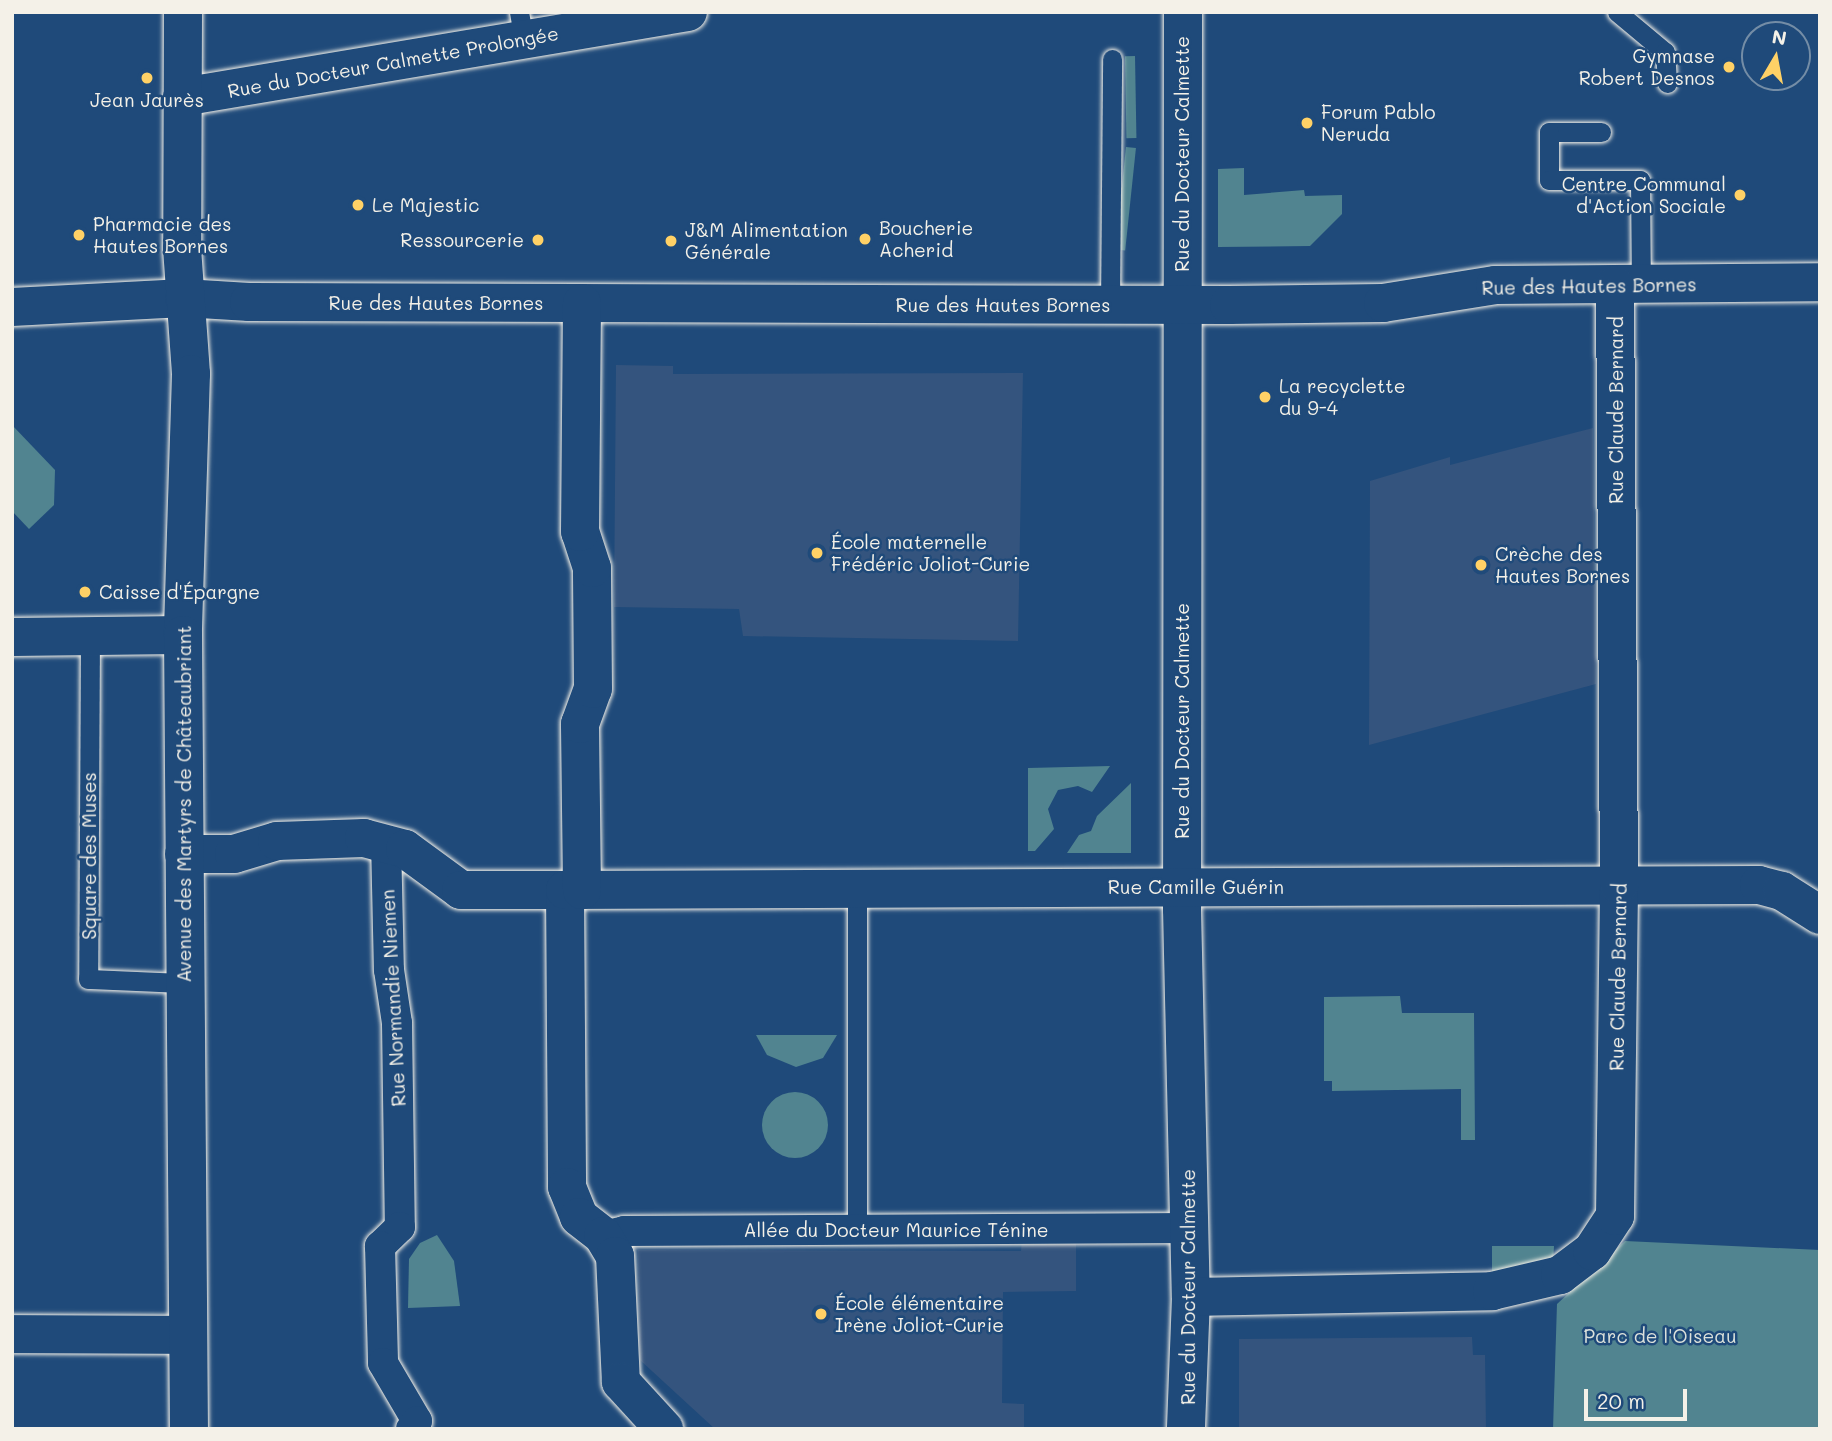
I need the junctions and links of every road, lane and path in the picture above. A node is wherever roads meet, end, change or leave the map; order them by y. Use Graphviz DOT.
graph roads {
  1 [pos="183,12"];
  2 [pos="688,12"];
  3 [pos="1182,12"];
  4 [pos="1617,12"];
  5 [pos="521,26"];
  6 [pos="1112,60"];
  7 [pos="1667,83"];
  8 [pos="182,97"];
  9 [pos="1601,132"];
  10 [pos="1820,282"];
  11 [pos="1628,285"];
  12 [pos="184,298"];
  13 [pos="582,303"];
  14 [pos="1181,305"];
  15 [pos="1110,306"];
  16 [pos="12,307"];
  17 [pos="183,635"];
  18 [pos="90,636"];
  19 [pos="12,637"];
  20 [pos="386,841"];
  21 [pos="184,854"];
  22 [pos="1619,885"];
  23 [pos="1182,887"];
  24 [pos="573,890"];
  25 [pos="858,891"];
  26 [pos="1820,915"];
  27 [pos="184,983"];
  28 [pos="1190,1228"];
  29 [pos="857,1230"];
  30 [pos="603,1236"];
  31 [pos="1191,1297"];
  32 [pos="12,1334"];
  33 [pos="188,1335"];
  34 [pos="189,1429"];
  35 [pos="411,1429"];
  36 [pos="664,1429"];
  37 [pos="1186,1429"];
  1 -- 8 [label="street, Avenue des Martyrs de Châteaubriant"];
  2 -- 5 [label="street, Rue du Docteur Calmette Prolongée"];
  3 -- 14 [label="street, Rue du Docteur Calmette"];
  4 -- 7 [label="lane"];
  5 -- 8 [label="street, Rue du Docteur Calmette Prolongée"];
  6 -- 15 [label="lane"];
  8 -- 12 [label="street, Avenue des Martyrs de Châteaubriant"];
  9 -- 11 [label="lane"];
  10 -- 11 [label="street, Rue des Hautes Bornes"];
  11 -- 14 [label="street, Rue des Hautes Bornes"];
  11 -- 22 [label="street, Rue Claude Bernard"];
  12 -- 13 [label="street, Rue des Hautes Bornes"];
  12 -- 16 [label="street, Rue des Hautes Bornes"];
  12 -- 17 [label="street, Avenue des Martyrs de Châteaubriant"];
  13 -- 15 [label="street, Rue des Hautes Bornes"];
  13 -- 24 [label="street"];
  14 -- 15 [label="street, Rue des Hautes Bornes"];
  14 -- 23 [label="street, Rue du Docteur Calmette"];
  17 -- 18 [label="street"];
  17 -- 21 [label="street, Avenue des Martyrs de Châteaubriant"];
  18 -- 19 [label="street"];
  18 -- 27 [label="lane, Square des Muses"];
  20 -- 21 [label="street"];
  20 -- 24 [label="street, Rue Camille Guérin"];
  20 -- 35 [label="street, Rue Normandie Niemen"];
  21 -- 27 [label="street, Avenue des Martyrs de Châteaubriant"];
  22 -- 23 [label="street, Rue Camille Guérin"];
  22 -- 26 [label="street, Rue Camille Guérin"];
  22 -- 31 [label="street, Rue Claude Bernard"];
  23 -- 25 [label="street, Rue Camille Guérin"];
  23 -- 28 [label="street, Rue du Docteur Calmette"];
  24 -- 25 [label="street, Rue Camille Guérin"];
  24 -- 30 [label="street"];
  25 -- 29 [label="lane"];
  27 -- 33 [label="street, Avenue des Martyrs de Châteaubriant"];
  28 -- 29 [label="street, Allée du Docteur Maurice Ténine"];
  28 -- 31 [label="street, Rue du Docteur Calmette"];
  29 -- 30 [label="street, Allée du Docteur Maurice Ténine"];
  30 -- 36 [label="street"];
  31 -- 37 [label="street, Rue du Docteur Calmette"];
  32 -- 33 [label="street"];
  33 -- 34 [label="street, Avenue des Martyrs de Châteaubriant"];
}
